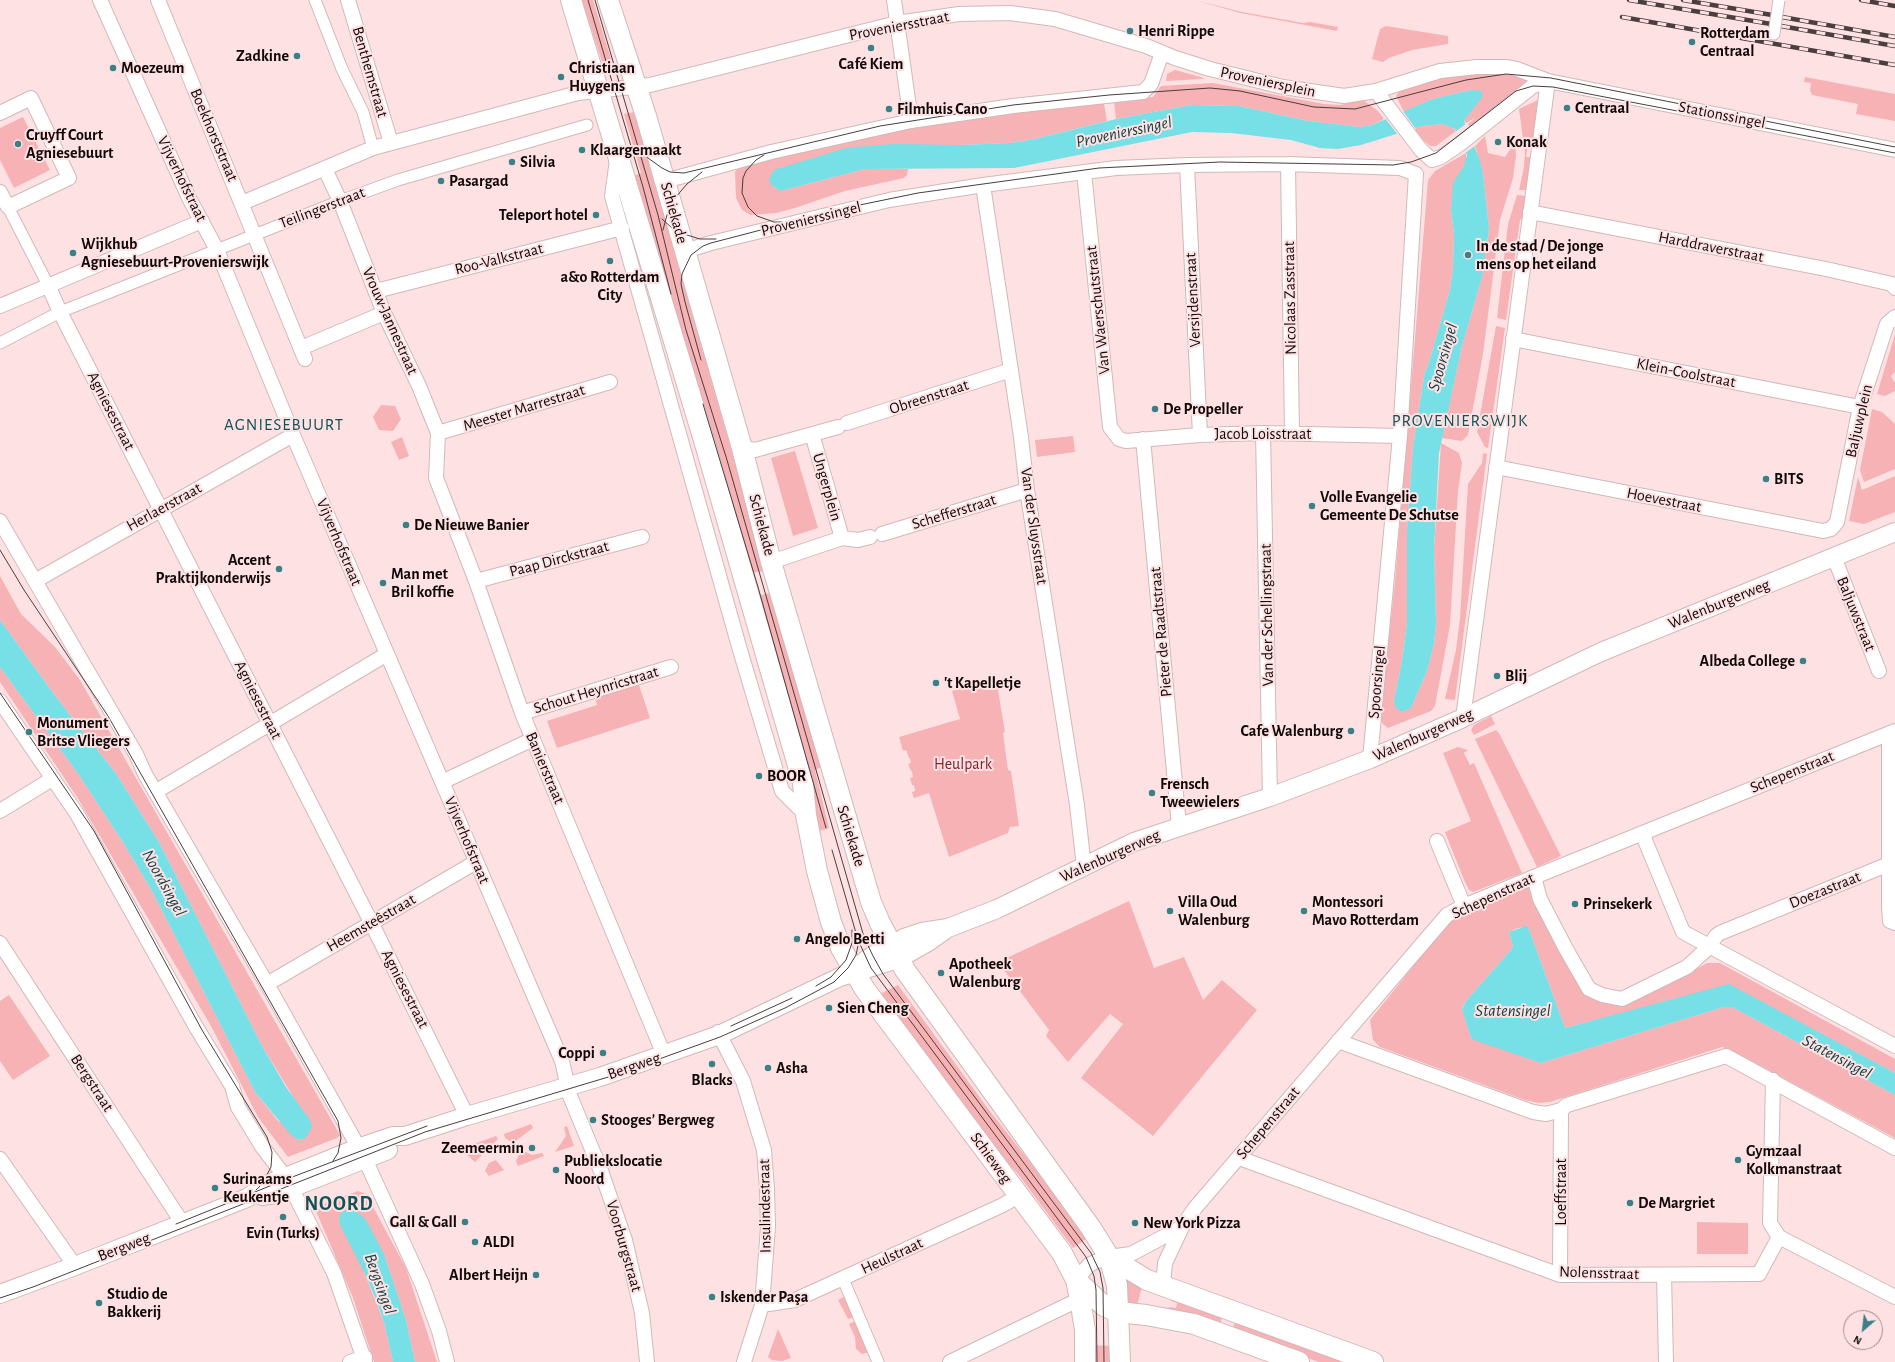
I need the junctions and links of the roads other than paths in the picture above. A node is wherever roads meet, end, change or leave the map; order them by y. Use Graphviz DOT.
graph roads {
  1 [pos="100,0"];
  2 [pos="158,0"];
  3 [pos="315,0"];
  4 [pos="348,0"];
  5 [pos="571,0"];
  6 [pos="608,0"];
  7 [pos="894,0"];
  8 [pos="1778,0"];
  9 [pos="897,23"];
  10 [pos="1767,33"];
  11 [pos="1162,53"];
  12 [pos="1548,81"];
  13 [pos="643,85"];
  14 [pos="597,92"];
  15 [pos="1376,92"];
  16 [pos="0,113"];
  17 [pos="911,122"];
  18 [pos="587,125"];
  19 [pos="391,143"];
  20 [pos="373,148"];
  21 [pos="1895,150"];
  22 [pos="618,157"];
  23 [pos="1432,160"];
  24 [pos="1187,164"];
  25 [pos="1288,164"];
  26 [pos="324,169"];
  27 [pos="1084,172"];
  28 [pos="1416,174"];
  29 [pos="665,181"];
  30 [pos="983,185"];
  31 [pos="0,192"];
  32 [pos="340,200"];
  33 [pos="242,203"];
  34 [pos="8,207"];
  35 [pos="1530,212"];
  36 [pos="202,221"];
  37 [pos="622,228"];
  38 [pos="254,236"];
  39 [pos="217,250"];
  40 [pos="685,251"];
  41 [pos="48,285"];
  42 [pos="1894,286"];
  43 [pos="376,291"];
  44 [pos="0,306"];
  45 [pos="60,312"];
  46 [pos="384,313"];
  47 [pos="1895,317"];
  48 [pos="1513,338"];
  49 [pos="0,343"];
  50 [pos="1011,370"];
  51 [pos="610,382"];
  52 [pos="1860,407"];
  53 [pos="438,433"];
  54 [pos="1263,433"];
  55 [pos="1292,433"];
  56 [pos="812,434"];
  57 [pos="293,435"];
  58 [pos="1200,435"];
  59 [pos="1400,436"];
  60 [pos="1143,439"];
  61 [pos="1126,441"];
  62 [pos="742,448"];
  63 [pos="1496,467"];
  64 [pos="436,478"];
  65 [pos="1027,490"];
  66 [pos="161,508"];
  67 [pos="0,521"];
  68 [pos="1831,529"];
  69 [pos="1895,532"];
  70 [pos="642,537"];
  71 [pos="842,538"];
  72 [pos="1834,557"];
  73 [pos="771,562"];
  74 [pos="35,581"];
  75 [pos="476,581"];
  76 [pos="386,654"];
  77 [pos="671,667"];
  78 [pos="1879,671"];
  79 [pos="0,701"];
  80 [pos="522,713"];
  81 [pos="1463,718"];
  82 [pos="270,725"];
  83 [pos="1892,732"];
  84 [pos="533,739"];
  85 [pos="1370,759"];
  86 [pos="52,778"];
  87 [pos="442,782"];
  88 [pos="155,792"];
  89 [pos="1270,797"];
  90 [pos="0,811"];
  91 [pos="806,815"];
  92 [pos="1179,826"];
  93 [pos="1642,833"];
  94 [pos="1437,841"];
  95 [pos="476,862"];
  96 [pos="1889,864"];
  97 [pos="1084,867"];
  98 [pos="1534,877"];
  99 [pos="1464,906"];
  100 [pos="371,922"];
  101 [pos="1895,923"];
  102 [pos="0,943"];
  103 [pos="1710,946"];
  104 [pos="895,952"];
  105 [pos="854,972"];
  106 [pos="267,984"];
  107 [pos="718,1033"];
  108 [pos="1338,1041"];
  109 [pos="1895,1046"];
  110 [pos="664,1055"];
  111 [pos="1773,1080"];
  112 [pos="568,1088"];
  113 [pos="1561,1110"];
  114 [pos="467,1116"];
  115 [pos="1895,1148"];
  116 [pos="362,1153"];
  117 [pos="1239,1158"];
  118 [pos="0,1159"];
  119 [pos="288,1182"];
  120 [pos="1018,1196"];
  121 [pos="183,1224"];
  122 [pos="1182,1227"];
  123 [pos="1779,1237"];
  124 [pos="1109,1257"];
  125 [pos="75,1266"];
  126 [pos="1560,1275"];
  127 [pos="1664,1275"];
  128 [pos="842,1279"];
  129 [pos="1076,1280"];
  130 [pos="1163,1286"];
  131 [pos="0,1294"];
  132 [pos="1895,1297"];
  133 [pos="1080,1299"];
  134 [pos="762,1305"];
  135 [pos="1118,1312"];
  136 [pos="1231,1312"];
  137 [pos="1139,1314"];
  138 [pos="1223,1334"];
  139 [pos="1120,1340"];
  140 [pos="365,1360"];
  141 [pos="350,1362"];
  142 [pos="447,1362"];
  143 [pos="647,1362"];
  144 [pos="744,1362"];
  145 [pos="878,1362"];
  146 [pos="950,1362"];
  147 [pos="1085,1362"];
  148 [pos="1120,1362"];
  149 [pos="1299,1362"];
  150 [pos="1374,1362"];
  151 [pos="1666,1362"];
  1 -- 36 [label="street, Vijverhofstraat"];
  2 -- 33 [label="street, Boekhorststraat"];
  3 -- 20 [label="street"];
  4 -- 19 [label="street, Benthemstraat"];
  5 -- 14 [label="main road, Schiekade"];
  6 -- 13 [label="main road, Schiekade"];
  7 -- 9 [label="street"];
  8 -- 10 [label="street, bridge"];
  9 -- 11 [label="street, Proveniersstraat"];
  9 -- 13 [label="street, Proveniersstraat"];
  9 -- 17 [label="street"];
  11 -- 15 [label="street, Proveniersplein"];
  11 -- 17 [label="street"];
  12 -- 15 [label="street, Proveniersplein"];
  12 -- 21 [label="street, Stationssingel"];
  12 -- 23 [label="street"];
  12 -- 35 [label="street"];
  13 -- 14 [label="street"];
  13 -- 29 [label="main road, Schiekade"];
  14 -- 19 [label="street"];
  14 -- 22 [label="main road, Schiekade"];
  15 -- 23 [label="street"];
  16 -- 34 [label="street"];
  17 -- 29 [label="street"];
  18 -- 32 [label="street, Teilingerstraat"];
  19 -- 20 [label="street"];
  20 -- 26 [label="street"];
  22 -- 37 [label="street, Schiekade"];
  22 -- 91 [label="main road, Schiekade"];
  23 -- 28 [label="street"];
  24 -- 25 [label="street, Provenierssingel"];
  24 -- 27 [label="street, Provenierssingel"];
  24 -- 58 [label="street, Versijdenstraat"];
  25 -- 28 [label="street, Provenierssingel"];
  25 -- 55 [label="street, Nicolaas Zasstraat"];
  26 -- 32 [label="street, Vrouw-Jannestraat"];
  26 -- 33 [label="street"];
  27 -- 30 [label="street, Provenierssingel"];
  27 -- 61 [label="street, Van Waerschutstraat"];
  28 -- 59 [label="street, Spoorsingel"];
  29 -- 40 [label="main road, Schiekade"];
  30 -- 40 [label="street, Provenierssingel"];
  30 -- 50 [label="street, Van der Sluysstraat"];
  31 -- 34 [label="street"];
  32 -- 38 [label="street, Teilingerstraat"];
  32 -- 43 [label="street, Vrouw-Jannestraat"];
  33 -- 38 [label="street, Boekhorststraat"];
  34 -- 41 [label="street"];
  35 -- 42 [label="street, Harddraverstraat"];
  35 -- 48 [label="street"];
  36 -- 39 [label="street, Vijverhofstraat"];
  36 -- 41 [label="street"];
  37 -- 43 [label="street, Roo-Valkstraat"];
  37 -- 91 [label="street, Schiekade"];
  38 -- 39 [label="street, Teilingerstraat"];
  38 -- 46 [label="street, Boekhorststraat"];
  39 -- 45 [label="street, Teilingerstraat"];
  39 -- 57 [label="street, Vijverhofstraat"];
  40 -- 62 [label="main road, Schiekade"];
  41 -- 44 [label="street"];
  41 -- 45 [label="street, Agniesestraat"];
  43 -- 46 [label="street, Vrouw-Jannestraat"];
  45 -- 49 [label="street, Teilingerstraat"];
  45 -- 66 [label="street, Agniesestraat"];
  46 -- 53 [label="street, Vrouw-Jannestraat"];
  47 -- 52 [label="street, Baljuwplein"];
  48 -- 52 [label="street, Klein-Coolstraat"];
  48 -- 63 [label="street"];
  50 -- 56 [label="street, Obreenstraat"];
  50 -- 65 [label="street, Van der Sluysstraat"];
  51 -- 53 [label="street, Meester Marrestraat"];
  52 -- 68 [label="street, Baljuwplein"];
  53 -- 64 [label="street, Vrouw-Jannestraat"];
  54 -- 55 [label="street, Jacob Loisstraat"];
  54 -- 58 [label="street, Jacob Loisstraat"];
  54 -- 89 [label="street, Van der Schellingstraat"];
  55 -- 59 [label="street, Jacob Loisstraat"];
  56 -- 62 [label="street, Ungerplein"];
  56 -- 71 [label="street, Ungerplein"];
  57 -- 66 [label="street, Herlaerstraat"];
  57 -- 76 [label="street, Vijverhofstraat"];
  58 -- 60 [label="street, Jacob Loisstraat"];
  59 -- 85 [label="street, Spoorsingel"];
  60 -- 61 [label="street, Jacob Loisstraat"];
  60 -- 92 [label="street, Pieter de Raadtstraat"];
  62 -- 73 [label="main road, Schiekade"];
  63 -- 68 [label="street, Hoevestraat"];
  63 -- 81 [label="street"];
  64 -- 75 [label="street, Banierstraat"];
  65 -- 71 [label="street, Schefferstraat"];
  65 -- 97 [label="street, Van der Sluysstraat"];
  66 -- 74 [label="street, Herlaerstraat"];
  66 -- 82 [label="street, Agniesestraat"];
  67 -- 74 [label="street"];
  69 -- 72 [label="street, Walenburgerweg"];
  70 -- 75 [label="street, Paap Dirckstraat"];
  71 -- 73 [label="street, Ungerplein"];
  72 -- 78 [label="street, Baljuwstraat"];
  72 -- 81 [label="street, Walenburgerweg"];
  73 -- 104 [label="main road, Schiekade"];
  74 -- 88 [label="street"];
  75 -- 80 [label="street, Banierstraat"];
  76 -- 82 [label="street"];
  76 -- 87 [label="street, Vijverhofstraat"];
  77 -- 80 [label="street, Schout Heynricstraat"];
  79 -- 86 [label="street"];
  80 -- 84 [label="street, Banierstraat"];
  81 -- 85 [label="street, Walenburgerweg"];
  82 -- 88 [label="street"];
  82 -- 100 [label="street, Agniesestraat"];
  83 -- 93 [label="street, Schepenstraat"];
  83 -- 96 [label="street"];
  84 -- 87 [label="street"];
  84 -- 110 [label="street, Banierstraat"];
  85 -- 89 [label="street, Walenburgerweg"];
  86 -- 90 [label="street"];
  86 -- 119 [label="street"];
  87 -- 95 [label="street, Vijverhofstraat"];
  88 -- 106 [label="street"];
  89 -- 92 [label="street, Walenburgerweg"];
  91 -- 105 [label="main road, Schiekade"];
  92 -- 97 [label="street, Walenburgerweg"];
  93 -- 98 [label="street, Schepenstraat"];
  93 -- 103 [label="street"];
  94 -- 99 [label="street"];
  95 -- 100 [label="street, Heemsteêstraat"];
  95 -- 112 [label="street, Vijverhofstraat"];
  96 -- 101 [label="street"];
  96 -- 103 [label="street, Doezastraat"];
  97 -- 104 [label="street, Walenburgerweg"];
  98 -- 99 [label="street, Schepenstraat"];
  98 -- 103 [label="street"];
  99 -- 108 [label="street, Schepenstraat"];
  100 -- 106 [label="street, Heemsteêstraat"];
  100 -- 114 [label="street, Agniesestraat"];
  102 -- 121 [label="street, Bergstraat"];
  103 -- 109 [label="street"];
  104 -- 105 [label="street, Walenburgerweg"];
  104 -- 124 [label="main road"];
  105 -- 107 [label="street, Bergweg"];
  105 -- 120 [label="main road, Schieweg"];
  106 -- 116 [label="street"];
  107 -- 110 [label="street, Bergweg"];
  107 -- 134 [label="street, Insulindestraat"];
  108 -- 113 [label="street"];
  108 -- 117 [label="street, Schepenstraat"];
  110 -- 112 [label="street, Bergweg"];
  111 -- 113 [label="street"];
  111 -- 115 [label="street"];
  111 -- 123 [label="street"];
  112 -- 114 [label="street, Bergweg"];
  112 -- 143 [label="street, Voorburgstraat"];
  113 -- 126 [label="street, Loeffstraat"];
  114 -- 116 [label="street, Bergweg"];
  116 -- 119 [label="street, Bergweg"];
  116 -- 142 [label="street"];
  117 -- 122 [label="street, Schepenstraat"];
  117 -- 126 [label="street, Nolensstraat"];
  118 -- 125 [label="street"];
  119 -- 121 [label="street, Bergweg"];
  119 -- 140 [label="street"];
  120 -- 128 [label="street, Heulstraat"];
  120 -- 129 [label="main road, Schieweg"];
  121 -- 125 [label="street, Bergweg"];
  122 -- 124 [label="street, Schepenstraat"];
  122 -- 130 [label="street, Schepenstraat"];
  123 -- 127 [label="street, Nolensstraat"];
  123 -- 132 [label="street"];
  124 -- 129 [label="street, Schepenstraat"];
  124 -- 130 [label="main road"];
  124 -- 135 [label="main road"];
  125 -- 131 [label="street, Bergweg"];
  126 -- 127 [label="street, Nolensstraat"];
  127 -- 151 [label="street"];
  128 -- 134 [label="street, Heulstraat"];
  128 -- 145 [label="street"];
  129 -- 133 [label="main road, Schieweg"];
  129 -- 135 [label="main road"];
  130 -- 136 [label="main road"];
  133 -- 146 [label="street"];
  133 -- 147 [label="main road, Schieweg"];
  134 -- 144 [label="street, Insulindestraat"];
  135 -- 137 [label="main road"];
  135 -- 139 [label="main road"];
  136 -- 138 [label="main road"];
  136 -- 150 [label="main road"];
  137 -- 138 [label="main road"];
  137 -- 139 [label="main road"];
  138 -- 149 [label="main road"];
  139 -- 148 [label="main road"];
  140 -- 141 [label="street"];
}
